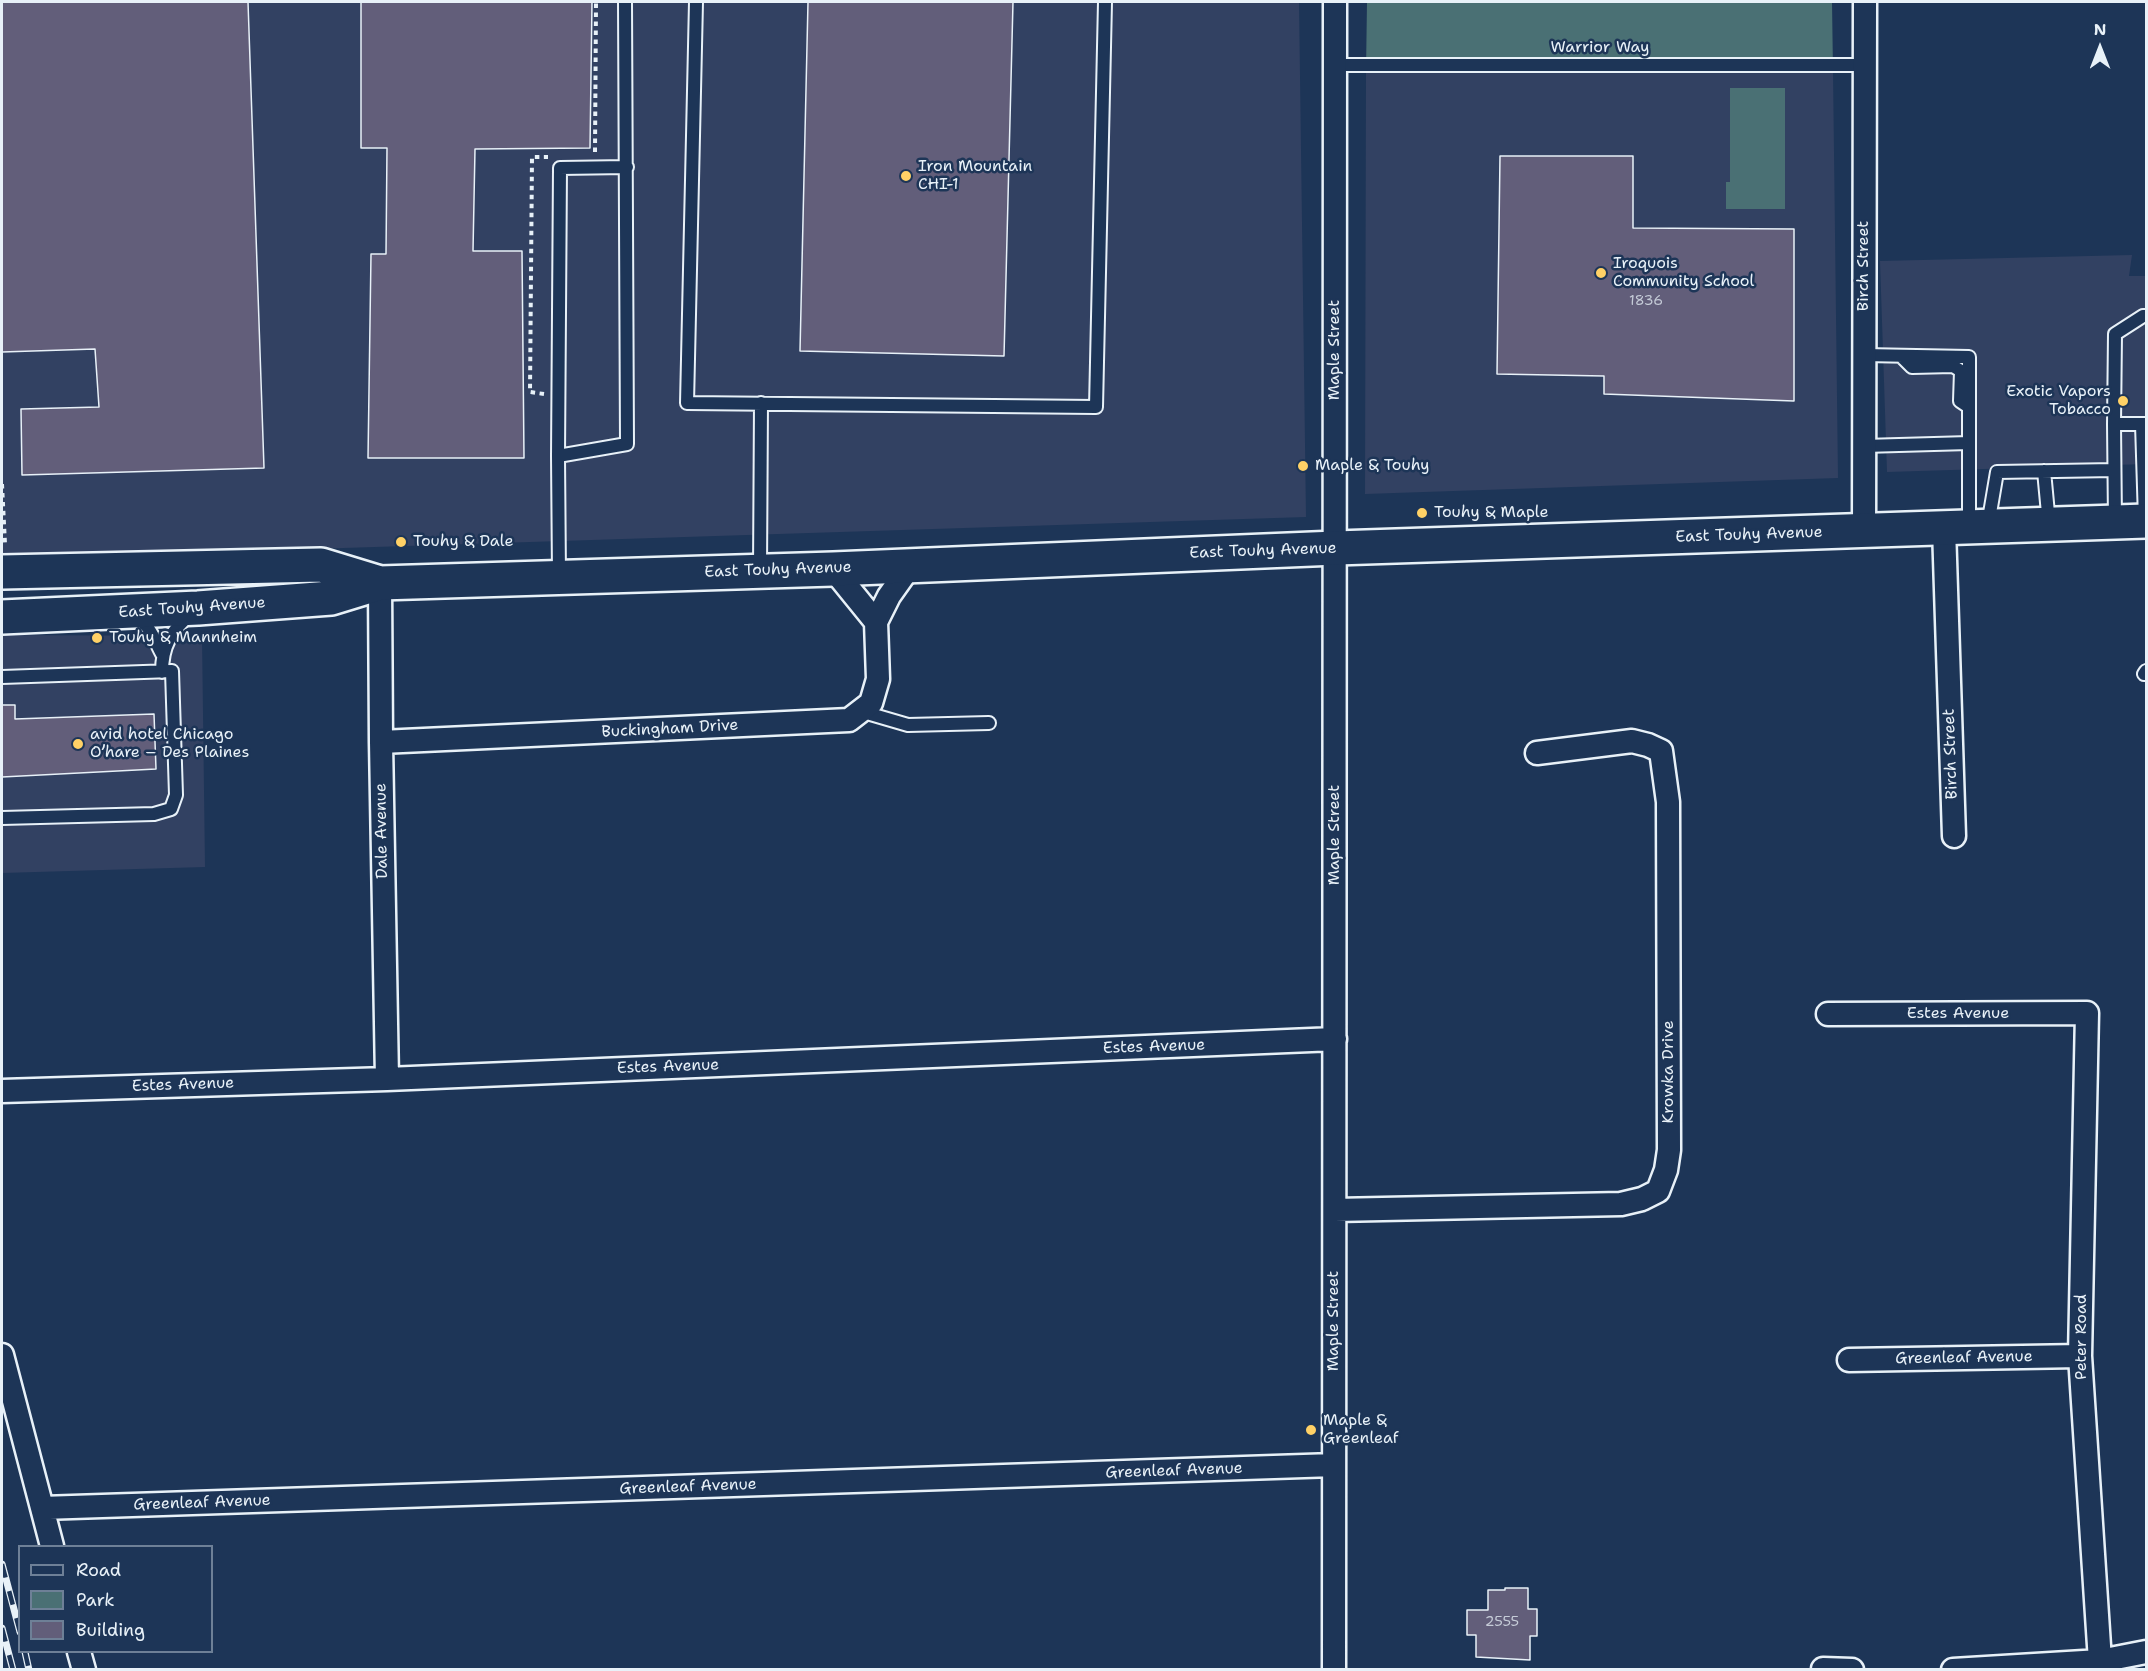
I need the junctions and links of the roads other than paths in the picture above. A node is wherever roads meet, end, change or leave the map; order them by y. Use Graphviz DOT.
graph roads {
  1 [pos="625,2"];
  2 [pos="696,2"];
  3 [pos="1105,2"];
  4 [pos="1335,2"];
  5 [pos="1865,2"];
  6 [pos="1335,64"];
  7 [pos="1865,64"];
  8 [pos="627,167"];
  9 [pos="2146,316"];
  10 [pos="1864,355"];
  11 [pos="761,404"];
  12 [pos="2114,424"];
  13 [pos="2144,424"];
  14 [pos="1969,443"];
  15 [pos="1864,446"];
  16 [pos="558,456"];
  17 [pos="2114,470"];
  18 [pos="2043,471"];
  19 [pos="2135,522"];
  20 [pos="2049,525"];
  21 [pos="1967,527"];
  22 [pos="1864,531"];
  23 [pos="1336,548"];
  24 [pos="3,558"];
  25 [pos="910,565"];
  26 [pos="833,569"];
  27 [pos="760,571"];
  28 [pos="559,577"];
  29 [pos="380,583"];
  30 [pos="198,608"];
  31 [pos="125,612"];
  32 [pos="2,617"];
  33 [pos="876,622"];
  34 [pos="162,654"];
  35 [pos="162,672"];
  36 [pos="2,677"];
  37 [pos="860,711"];
  38 [pos="989,723"];
  39 [pos="381,742"];
  40 [pos="1537,753"];
  41 [pos="2,818"];
  42 [pos="1954,836"];
  43 [pos="2087,1013"];
  44 [pos="1828,1014"];
  45 [pos="1335,1039"];
  46 [pos="387,1078"];
  47 [pos="2,1091"];
  48 [pos="1335,1210"];
  49 [pos="2,1355"];
  50 [pos="2080,1356"];
  51 [pos="1849,1360"];
  52 [pos="1334,1465"];
  53 [pos="42,1508"];
  54 [pos="52,1545"];
  55 [pos="2146,1652"];
  56 [pos="79,1653"];
  57 [pos="2100,1661"];
  58 [pos="1823,1669"];
  59 [pos="84,1670"];
  60 [pos="1334,1670"];
  61 [pos="1852,1670"];
  62 [pos="1953,1670"];
  1 -- 8 [label="lane"];
  2 -- 11 [label="lane"];
  3 -- 11 [label="lane"];
  4 -- 6 [label="street, Maple Street"];
  5 -- 7 [label="street, Birch Street"];
  6 -- 7 [label="lane, Warrior Way"];
  6 -- 23 [label="street, Maple Street"];
  7 -- 10 [label="street, Birch Street"];
  8 -- 16 [label="lane"];
  8 -- 16 [label="lane"];
  9 -- 12 [label="lane"];
  10 -- 14 [label="lane"];
  10 -- 15 [label="street, Birch Street"];
  11 -- 27 [label="lane"];
  12 -- 13 [label="lane"];
  12 -- 17 [label="lane"];
  13 -- 19 [label="lane"];
  14 -- 15 [label="lane"];
  14 -- 21 [label="lane"];
  15 -- 22 [label="street, Birch Street"];
  16 -- 28 [label="lane"];
  17 -- 18 [label="lane"];
  17 -- 19 [label="lane"];
  18 -- 20 [label="lane"];
  18 -- 21 [label="lane"];
  19 -- 20 [label="main road, East Touhy Avenue"];
  20 -- 21 [label="main road, East Touhy Avenue"];
  21 -- 22 [label="main road, East Touhy Avenue"];
  21 -- 42 [label="street, Birch Street"];
  22 -- 23 [label="main road, East Touhy Avenue"];
  23 -- 25 [label="main road, East Touhy Avenue"];
  23 -- 45 [label="street, Maple Street"];
  24 -- 29 [label="main road, East Touhy Avenue"];
  25 -- 26 [label="main road, East Touhy Avenue"];
  25 -- 33 [label="street"];
  26 -- 27 [label="main road, East Touhy Avenue"];
  26 -- 33 [label="street"];
  27 -- 28 [label="main road, East Touhy Avenue"];
  28 -- 29 [label="main road, East Touhy Avenue"];
  29 -- 30 [label="main road, East Touhy Avenue"];
  29 -- 39 [label="street, Dale Avenue"];
  30 -- 31 [label="main road, East Touhy Avenue"];
  30 -- 34 [label="lane"];
  31 -- 32 [label="main road, East Touhy Avenue"];
  31 -- 34 [label="lane"];
  33 -- 37 [label="street"];
  34 -- 35 [label="lane"];
  35 -- 36 [label="lane"];
  35 -- 41 [label="lane"];
  37 -- 38 [label="lane"];
  37 -- 39 [label="street, Buckingham Drive"];
  39 -- 46 [label="street, Dale Avenue"];
  40 -- 48 [label="street, Krowka Drive"];
  43 -- 44 [label="street, Estes Avenue"];
  43 -- 50 [label="street, Peter Road"];
  45 -- 46 [label="street, Estes Avenue"];
  45 -- 48 [label="street, Maple Street"];
  46 -- 47 [label="street, Estes Avenue"];
  48 -- 52 [label="street, Maple Street"];
  49 -- 53 [label="street"];
  50 -- 51 [label="street, Greenleaf Avenue"];
  50 -- 57 [label="street, Peter Road"];
  52 -- 53 [label="street, Greenleaf Avenue"];
  52 -- 60 [label="street, Maple Street"];
  53 -- 54 [label="street"];
  55 -- 57 [label="street"];
  56 -- 59 [label="street"];
  57 -- 62 [label="street"];
  58 -- 61 [label="street"];
}
